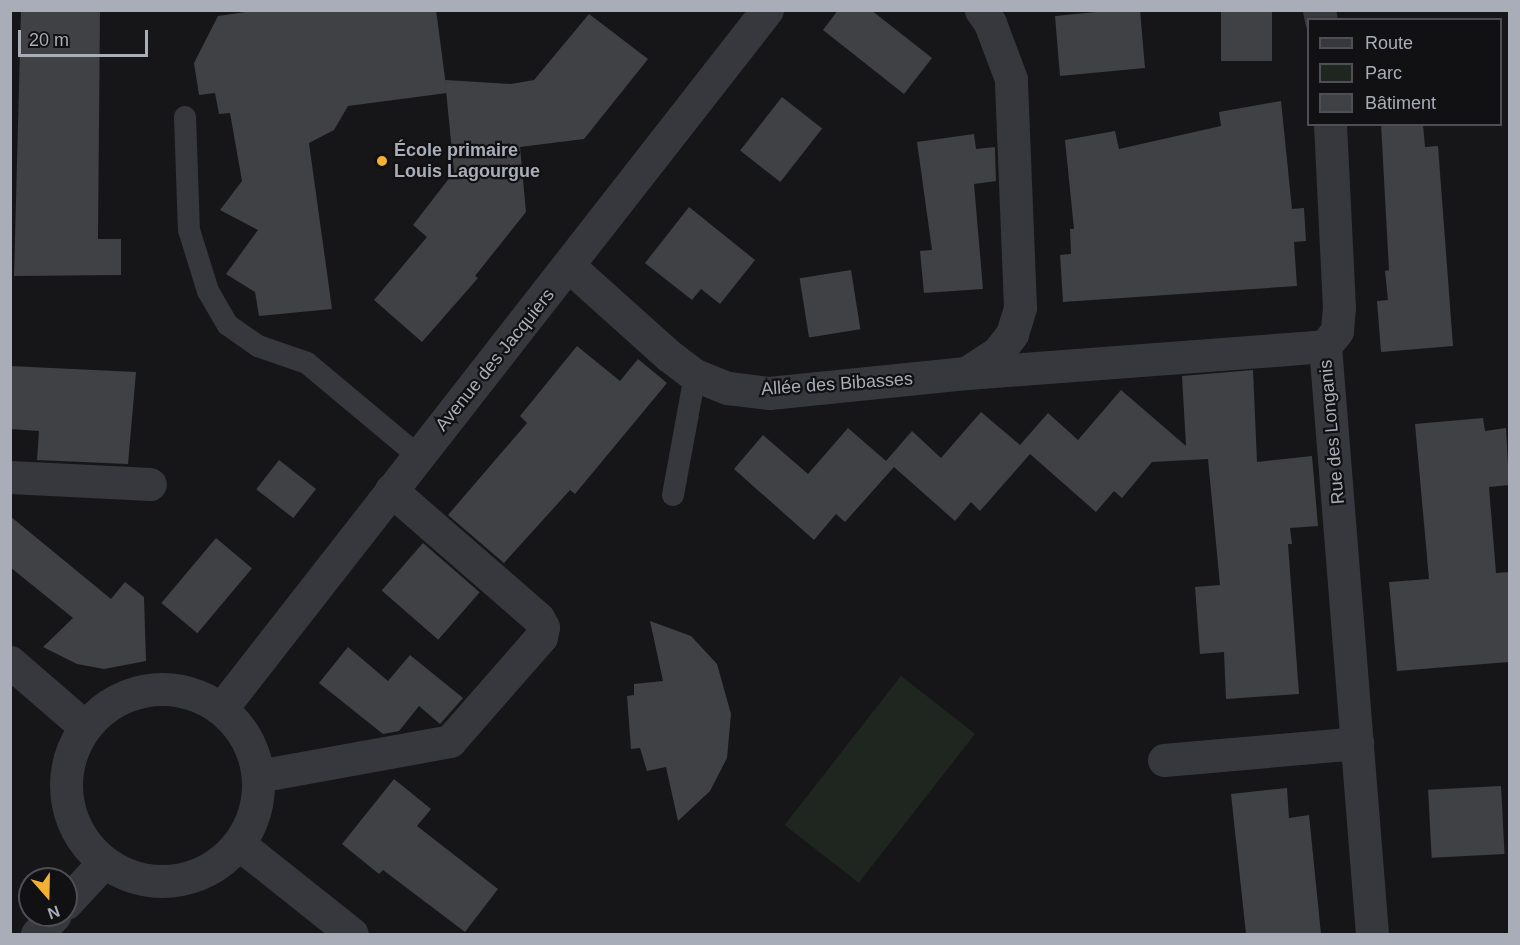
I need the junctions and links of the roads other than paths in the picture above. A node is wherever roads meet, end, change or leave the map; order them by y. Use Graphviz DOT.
graph roads {
  1 [pos="767,10"];
  2 [pos="981,10"];
  3 [pos="185,117"];
  4 [pos="1330,126"];
  5 [pos="570,267"];
  6 [pos="1325,346"];
  7 [pos="966,373"];
  8 [pos="695,375"];
  9 [pos="417,455"];
  10 [pos="10,477"];
  11 [pos="150,484"];
  12 [pos="390,490"];
  13 [pos="673,495"];
  14 [pos="10,662"];
  15 [pos="221,709"];
  16 [pos="85,727"];
  17 [pos="1357,743"];
  18 [pos="1164,760"];
  19 [pos="258,776"];
  20 [pos="239,844"];
  21 [pos="103,863"];
  22 [pos="78,890"];
  23 [pos="352,934"];
  24 [pos="1372,934"];
  1 -- 5 [label="street, Avenue des Jacquiers"];
  2 -- 7 [label="street, Allée des Bibasses"];
  3 -- 9 [label="lane"];
  4 -- 6 [label="street, Rue des Longanis"];
  5 -- 8 [label="street, Allée des Bibasses"];
  5 -- 9 [label="street, Avenue des Jacquiers"];
  6 -- 7 [label="street, Allée des Bibasses"];
  6 -- 17 [label="street, Rue des Longanis"];
  7 -- 8 [label="street, Allée des Bibasses"];
  8 -- 13 [label="lane"];
  9 -- 12 [label="street, Avenue des Jacquiers"];
  10 -- 11 [label="street"];
  12 -- 15 [label="street, Avenue des Jacquiers"];
  12 -- 19 [label="street"];
  14 -- 16 [label="street"];
  15 -- 16 [label="street"];
  15 -- 19 [label="street"];
  16 -- 21 [label="street"];
  17 -- 18 [label="street"];
  17 -- 24 [label="street, Rue des Longanis"];
  19 -- 20 [label="street"];
  20 -- 21 [label="street"];
  20 -- 23 [label="street"];
  21 -- 22 [label="street"];
}
